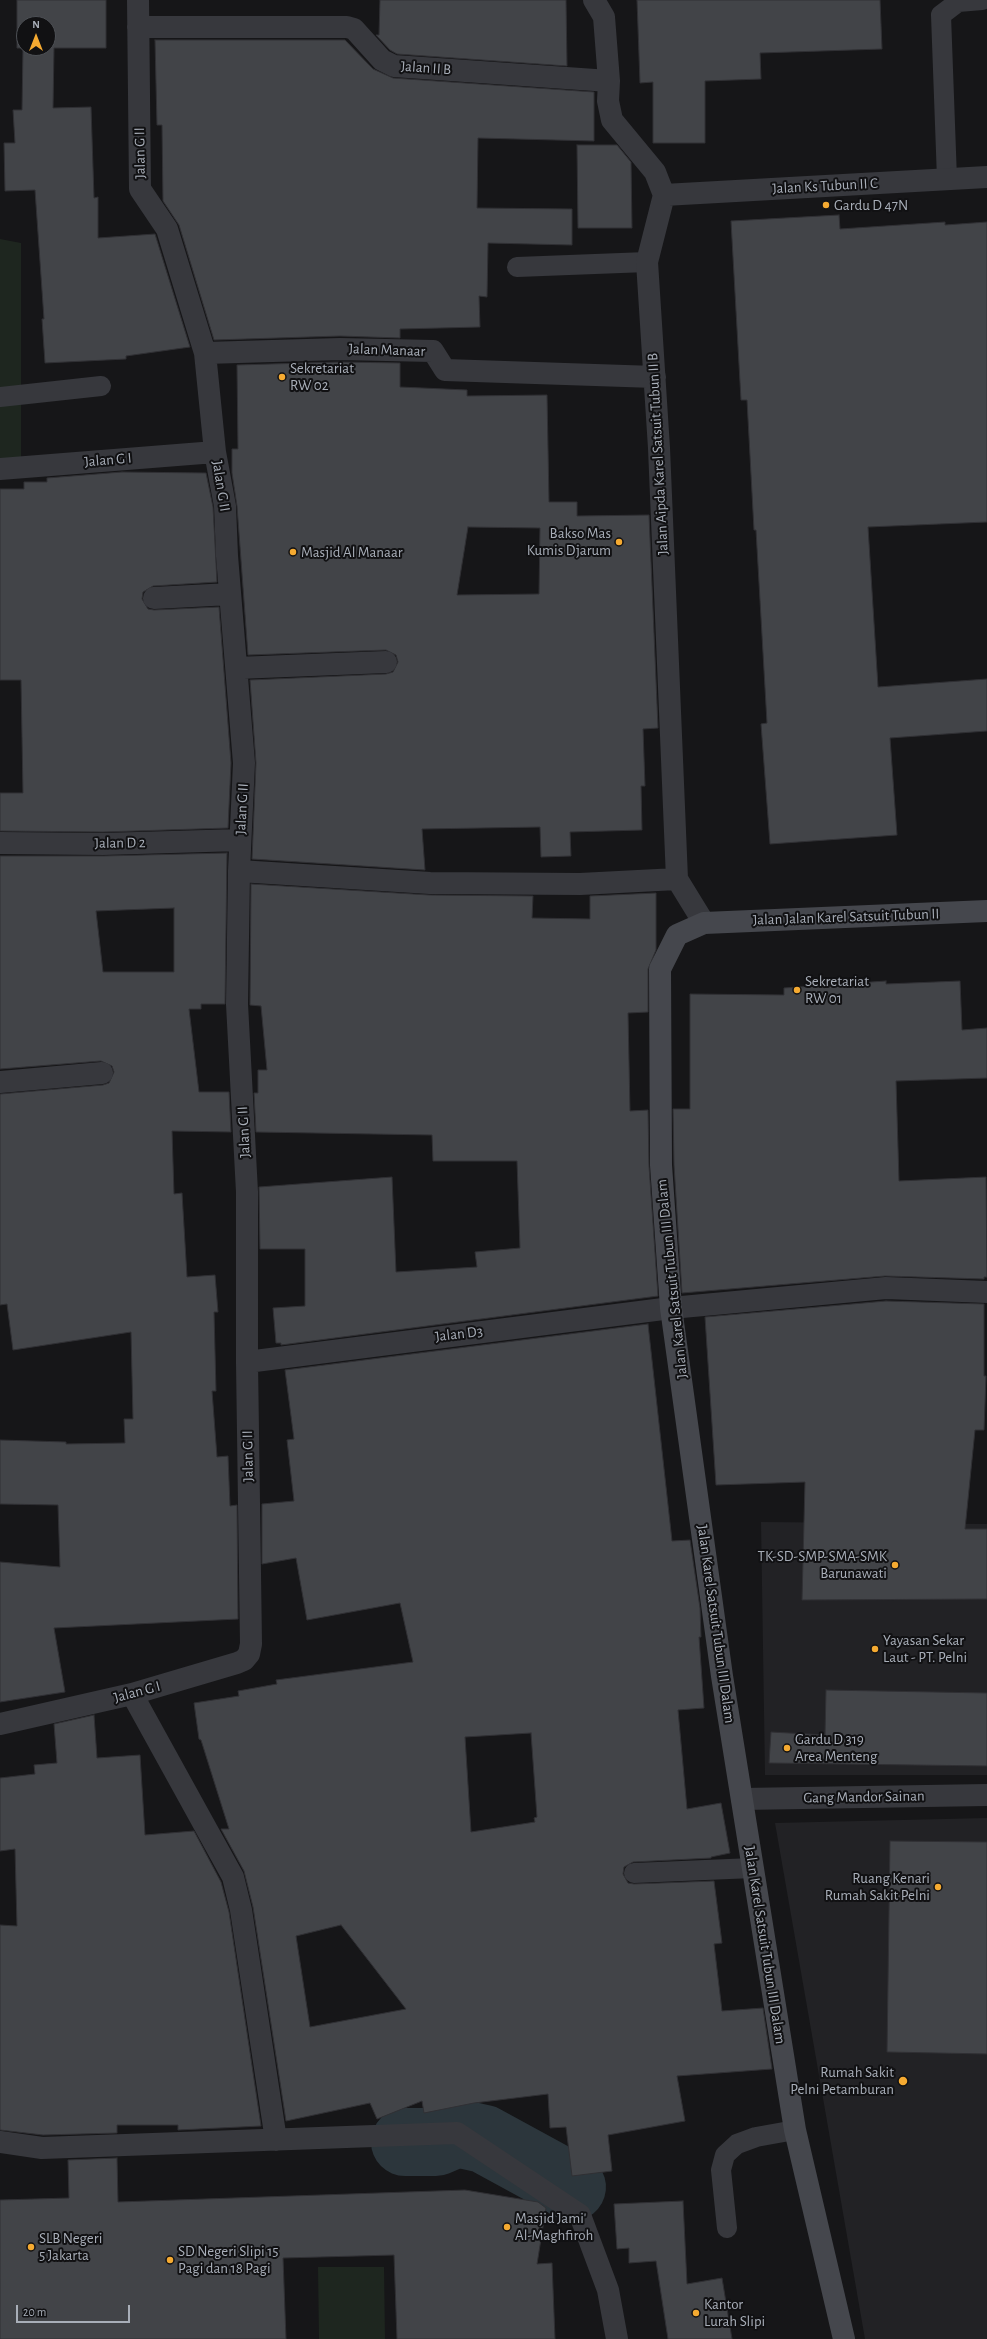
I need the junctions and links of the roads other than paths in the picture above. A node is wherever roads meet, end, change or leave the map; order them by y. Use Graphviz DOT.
graph roads {
  1 [pos="138,0"];
  2 [pos="594,0"];
  3 [pos="982,0"];
  4 [pos="138,27"];
  5 [pos="609,81"];
  6 [pos="987,177"];
  7 [pos="947,179"];
  8 [pos="664,195"];
  9 [pos="647,262"];
  10 [pos="517,266"];
  11 [pos="205,353"];
  12 [pos="655,377"];
  13 [pos="102,386"];
  14 [pos="0,397"];
  15 [pos="215,452"];
  16 [pos="0,469"];
  17 [pos="230,594"];
  18 [pos="154,598"];
  19 [pos="386,662"];
  20 [pos="237,668"];
  21 [pos="240,840"];
  22 [pos="0,843"];
  23 [pos="239,871"];
  24 [pos="677,879"];
  25 [pos="987,911"];
  26 [pos="704,923"];
  27 [pos="102,1073"];
  28 [pos="0,1082"];
  29 [pos="987,1292"];
  30 [pos="672,1308"];
  31 [pos="247,1362"];
  32 [pos="252,1633"];
  33 [pos="132,1694"];
  34 [pos="0,1724"];
  35 [pos="987,1796"];
  36 [pos="742,1799"];
  37 [pos="753,1868"];
  38 [pos="634,1874"];
  39 [pos="795,2130"];
  40 [pos="276,2140"];
  41 [pos="0,2142"];
  42 [pos="727,2228"];
  43 [pos="617,2339"];
  44 [pos="844,2339"];
  1 -- 4 [label="street, Jalan G II"];
  2 -- 5 [label="street"];
  3 -- 7 [label="lane"];
  4 -- 5 [label="street, Jalan II B"];
  4 -- 11 [label="street, Jalan G II"];
  5 -- 8 [label="street"];
  6 -- 7 [label="street, Jalan Ks Tubun II C"];
  7 -- 8 [label="street, Jalan Ks Tubun II C"];
  8 -- 9 [label="street, Jalan Aipda Karel Satsuit Tubun II B"];
  9 -- 10 [label="lane"];
  9 -- 12 [label="street, Jalan Aipda Karel Satsuit Tubun II B"];
  11 -- 12 [label="street, Jalan Manaar"];
  11 -- 15 [label="street, Jalan G II"];
  12 -- 24 [label="street, Jalan Aipda Karel Satsuit Tubun II B"];
  13 -- 14 [label="lane"];
  15 -- 16 [label="street, Jalan G I"];
  15 -- 17 [label="street, Jalan G II"];
  17 -- 18 [label="street"];
  17 -- 20 [label="street, Jalan G II"];
  19 -- 20 [label="street"];
  20 -- 21 [label="street, Jalan G II"];
  21 -- 22 [label="street, Jalan D 2"];
  21 -- 23 [label="street, Jalan G II"];
  23 -- 24 [label="street"];
  23 -- 31 [label="street, Jalan G II"];
  24 -- 26 [label="street, Jalan Aipda Karel Satsuit Tubun II B"];
  25 -- 26 [label="street, Jalan Jalan Karel Satsuit Tubun II"];
  26 -- 30 [label="street, Jalan Karel Satsuit Tubun III Dalam"];
  27 -- 28 [label="street"];
  29 -- 30 [label="street, Jalan D3"];
  30 -- 31 [label="street, Jalan D3"];
  30 -- 36 [label="street, Jalan Karel Satsuit Tubun III Dalam"];
  31 -- 32 [label="street, Jalan G II"];
  32 -- 33 [label="street, Jalan G I"];
  33 -- 34 [label="street, Jalan G I"];
  33 -- 40 [label="street"];
  35 -- 36 [label="street, Gang Mandor Sainan"];
  36 -- 37 [label="street, Jalan Karel Satsuit Tubun III Dalam"];
  37 -- 38 [label="lane"];
  37 -- 39 [label="street, Jalan Karel Satsuit Tubun III Dalam"];
  39 -- 42 [label="lane"];
  39 -- 44 [label="street, Jalan Karel Satsuit Tubun III Dalam"];
  40 -- 41 [label="street"];
  40 -- 43 [label="street"];
}
